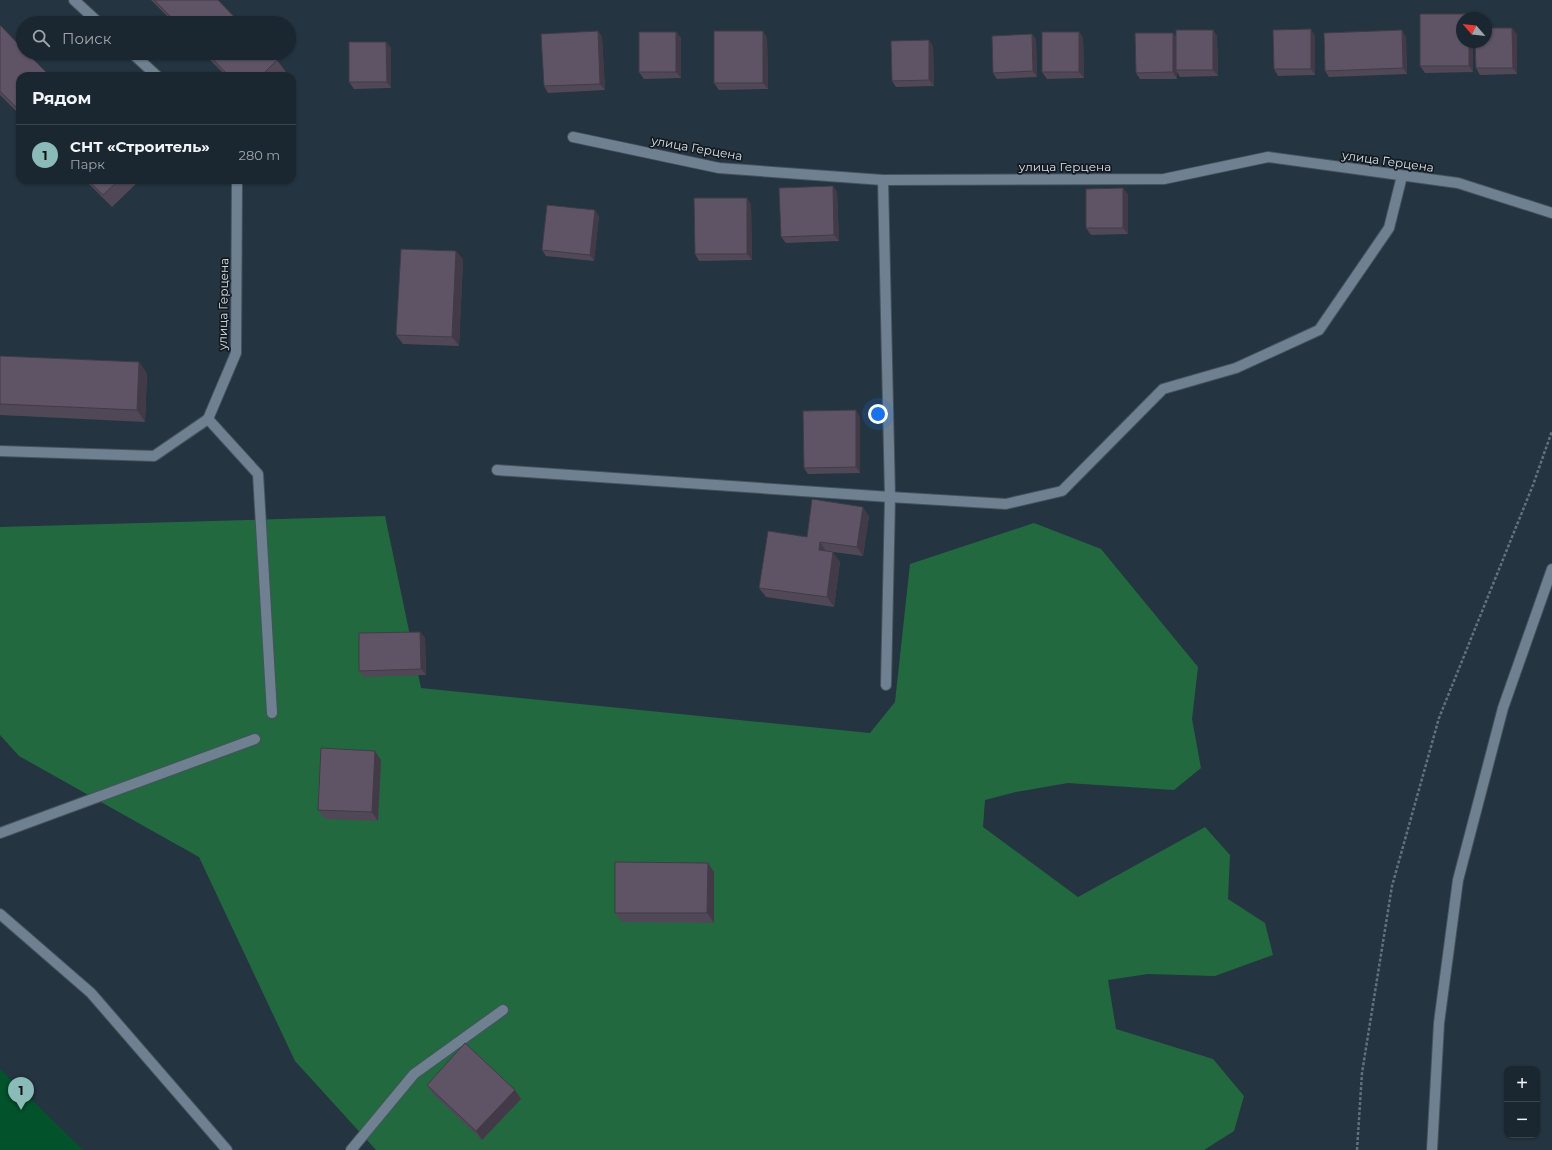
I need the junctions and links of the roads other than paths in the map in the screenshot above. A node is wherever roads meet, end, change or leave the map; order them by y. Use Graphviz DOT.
graph roads {
  1 [pos="74,0"];
  2 [pos="91,16"];
  3 [pos="140,60"];
  4 [pos="153,72"];
  5 [pos="573,137"];
  6 [pos="1402,176"];
  7 [pos="884,180"];
  8 [pos="237,184"];
  9 [pos="1552,213"];
  10 [pos="208,419"];
  11 [pos="0,451"];
  12 [pos="497,470"];
  13 [pos="890,497"];
  14 [pos="1552,569"];
  15 [pos="886,685"];
  16 [pos="272,713"];
  17 [pos="255,739"];
  18 [pos="0,833"];
  19 [pos="0,914"];
  20 [pos="503,1010"];
  21 [pos="227,1150"];
  22 [pos="351,1150"];
  23 [pos="1432,1150"];
  1 -- 2 [label="street"];
  3 -- 4 [label="street"];
  5 -- 7 [label="street, улица Герцена"];
  6 -- 7 [label="street, улица Герцена"];
  6 -- 9 [label="street, улица Герцена"];
  6 -- 13 [label="street"];
  7 -- 13 [label="street"];
  8 -- 10 [label="street, улица Герцена"];
  10 -- 11 [label="street"];
  10 -- 16 [label="street"];
  12 -- 13 [label="street"];
  13 -- 15 [label="street"];
  14 -- 23 [label="street"];
  17 -- 18 [label="street"];
  19 -- 21 [label="street"];
  20 -- 22 [label="street"];
}
